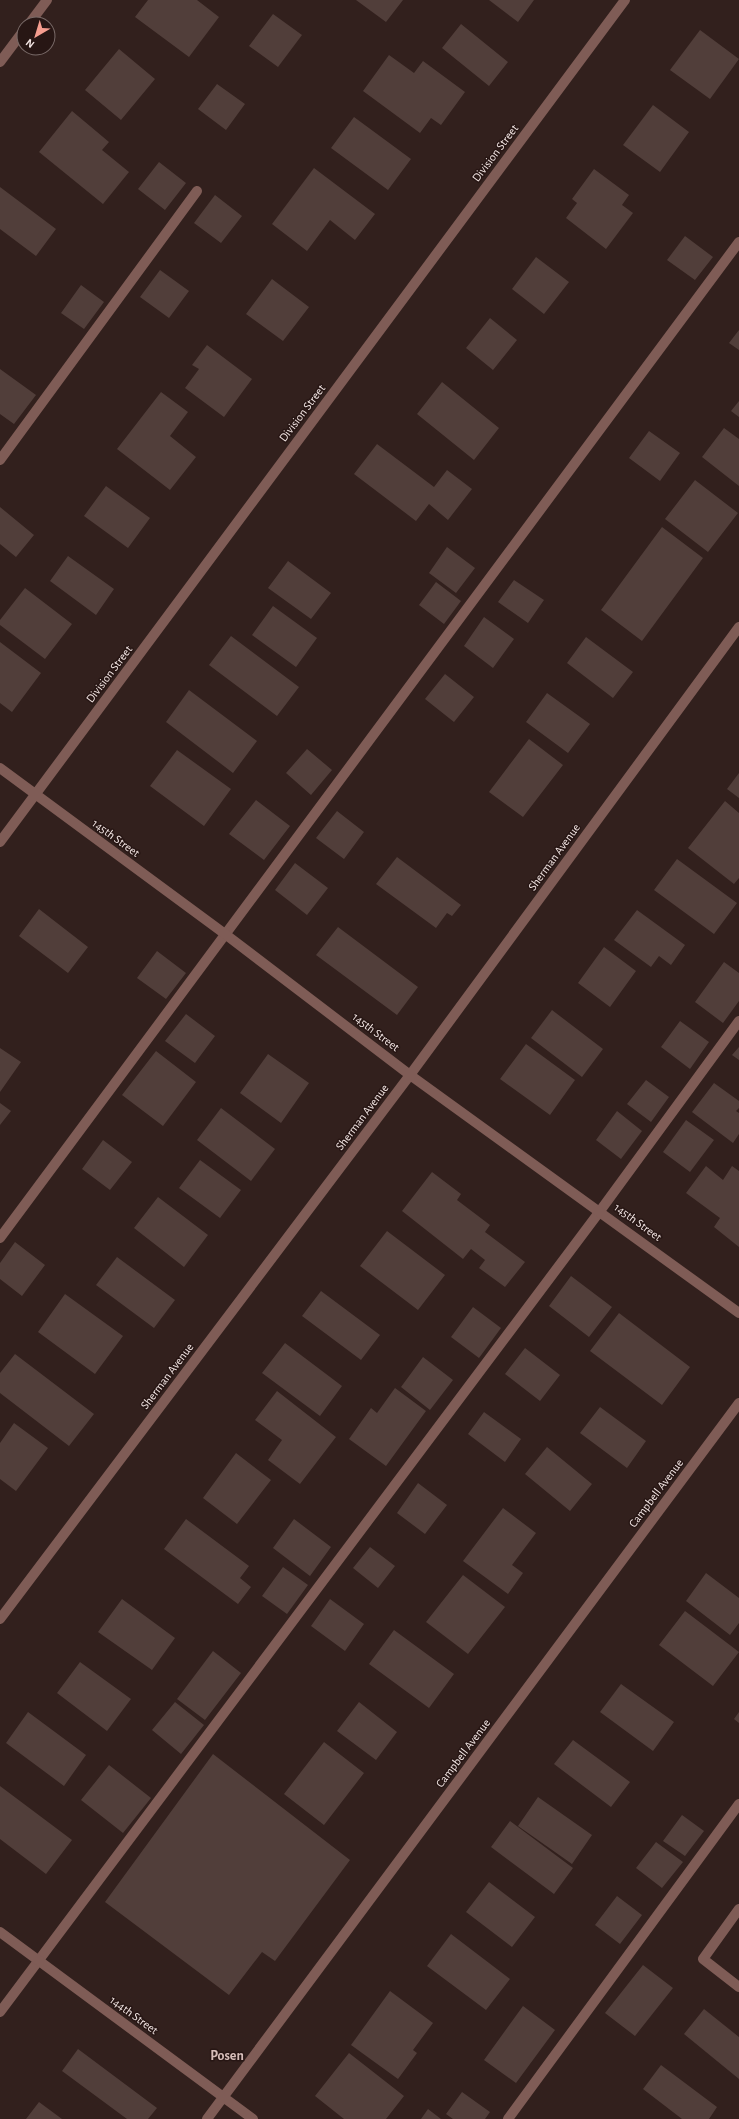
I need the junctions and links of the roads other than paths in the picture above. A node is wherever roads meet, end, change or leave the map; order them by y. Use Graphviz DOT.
graph roads {
  1 [pos="47,0"];
  2 [pos="625,0"];
  3 [pos="35,16"];
  4 [pos="16,41"];
  5 [pos="0,62"];
  6 [pos="197,191"];
  7 [pos="739,242"];
  8 [pos="0,460"];
  9 [pos="739,627"];
  10 [pos="0,768"];
  11 [pos="36,794"];
  12 [pos="0,842"];
  13 [pos="225,934"];
  14 [pos="739,1021"];
  15 [pos="410,1075"];
  16 [pos="600,1210"];
  17 [pos="0,1238"];
  18 [pos="739,1313"];
  19 [pos="739,1403"];
  20 [pos="0,1620"];
  21 [pos="739,1804"];
  22 [pos="739,1909"];
  23 [pos="0,1932"];
  24 [pos="38,1960"];
  25 [pos="739,1987"];
  26 [pos="0,2012"];
  27 [pos="223,2097"];
  28 [pos="207,2119"];
  29 [pos="253,2119"];
  30 [pos="508,2119"];
  1 -- 3 [label="street"];
  2 -- 11 [label="street, Division Street"];
  4 -- 5 [label="street"];
  6 -- 8 [label="street"];
  7 -- 13 [label="street"];
  9 -- 15 [label="street, Sherman Avenue"];
  10 -- 11 [label="street, 145th Street"];
  11 -- 12 [label="street, Division Street"];
  11 -- 13 [label="street, 145th Street"];
  13 -- 15 [label="street, 145th Street"];
  13 -- 17 [label="street"];
  14 -- 16 [label="street"];
  15 -- 16 [label="street, 145th Street"];
  15 -- 20 [label="street, Sherman Avenue"];
  16 -- 18 [label="street, 145th Street"];
  16 -- 24 [label="street"];
  19 -- 27 [label="street, Campbell Avenue"];
  21 -- 30 [label="street"];
  22 -- 25 [label="street"];
  23 -- 24 [label="street, 144th Street"];
  24 -- 26 [label="street"];
  24 -- 27 [label="street, 144th Street"];
  27 -- 28 [label="street, Campbell Avenue"];
  27 -- 29 [label="street, 144th Street"];
}
